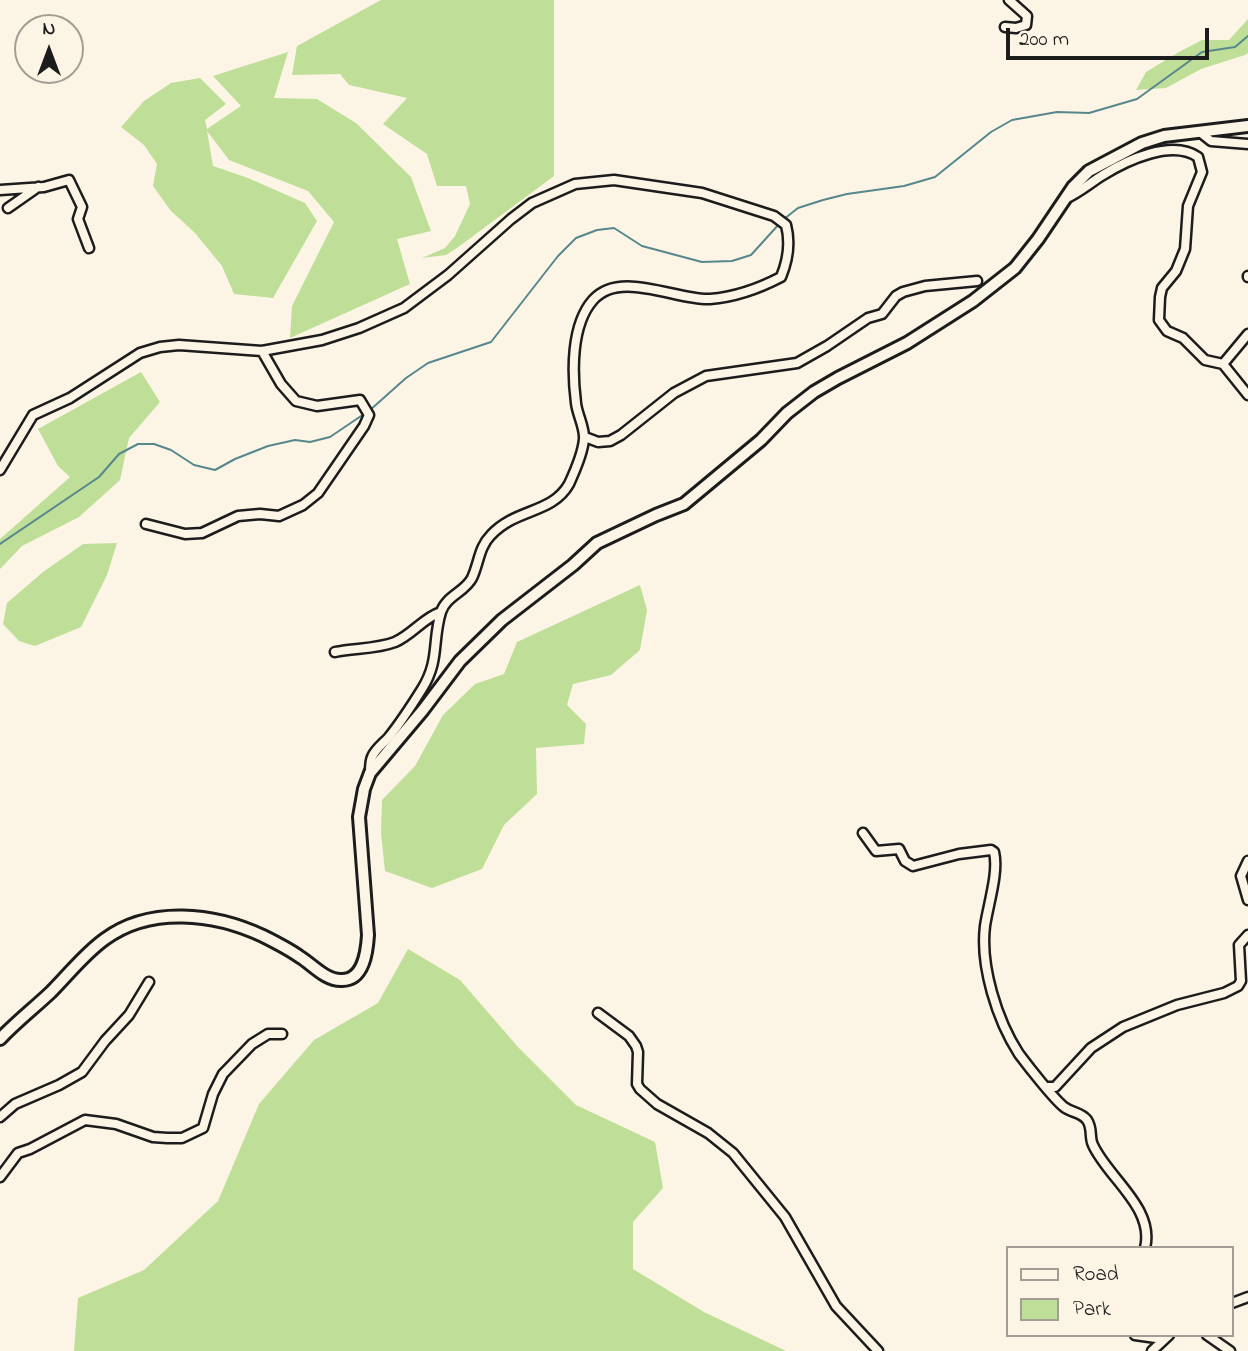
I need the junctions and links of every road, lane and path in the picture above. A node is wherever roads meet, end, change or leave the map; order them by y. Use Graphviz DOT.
graph roads {
  1 [pos="1009,0"];
  2 [pos="1005,27"];
  3 [pos="1248,125"];
  4 [pos="1201,133"];
  5 [pos="1248,144"];
  6 [pos="38,187"];
  7 [pos="0,190"];
  8 [pos="1065,199"];
  9 [pos="8,208"];
  10 [pos="89,248"];
  11 [pos="977,281"];
  12 [pos="1248,334"];
  13 [pos="262,351"];
  14 [pos="1223,364"];
  15 [pos="1248,395"];
  16 [pos="585,437"];
  17 [pos="0,470"];
  18 [pos="146,524"];
  19 [pos="441,612"];
  20 [pos="335,652"];
  21 [pos="370,773"];
  22 [pos="863,833"];
  23 [pos="1248,861"];
  24 [pos="1248,900"];
  25 [pos="1248,935"];
  26 [pos="149,982"];
  27 [pos="598,1013"];
  28 [pos="282,1034"];
  29 [pos="0,1039"];
  30 [pos="1047,1087"];
  31 [pos="0,1118"];
  32 [pos="0,1177"];
  33 [pos="1145,1246"];
  34 [pos="1166,1337"];
  35 [pos="1210,1337"];
  36 [pos="878,1351"];
  37 [pos="1152,1351"];
  38 [pos="1230,1351"];
  1 -- 2 [label="street"];
  3 -- 4 [label="main road"];
  4 -- 5 [label="street"];
  4 -- 8 [label="main road"];
  6 -- 7 [label="street"];
  6 -- 9 [label="street"];
  6 -- 10 [label="street"];
  8 -- 14 [label="street"];
  8 -- 21 [label="main road"];
  11 -- 16 [label="street"];
  12 -- 14 [label="street"];
  13 -- 16 [label="street"];
  13 -- 17 [label="street"];
  13 -- 18 [label="street"];
  14 -- 15 [label="street"];
  16 -- 19 [label="street"];
  19 -- 20 [label="street"];
  19 -- 21 [label="street"];
  21 -- 29 [label="main road"];
  22 -- 30 [label="street"];
  23 -- 24 [label="street"];
  25 -- 30 [label="street"];
  26 -- 31 [label="street"];
  27 -- 36 [label="street"];
  28 -- 32 [label="street"];
  30 -- 33 [label="street"];
  34 -- 37 [label="street"];
  35 -- 38 [label="street"];
}
